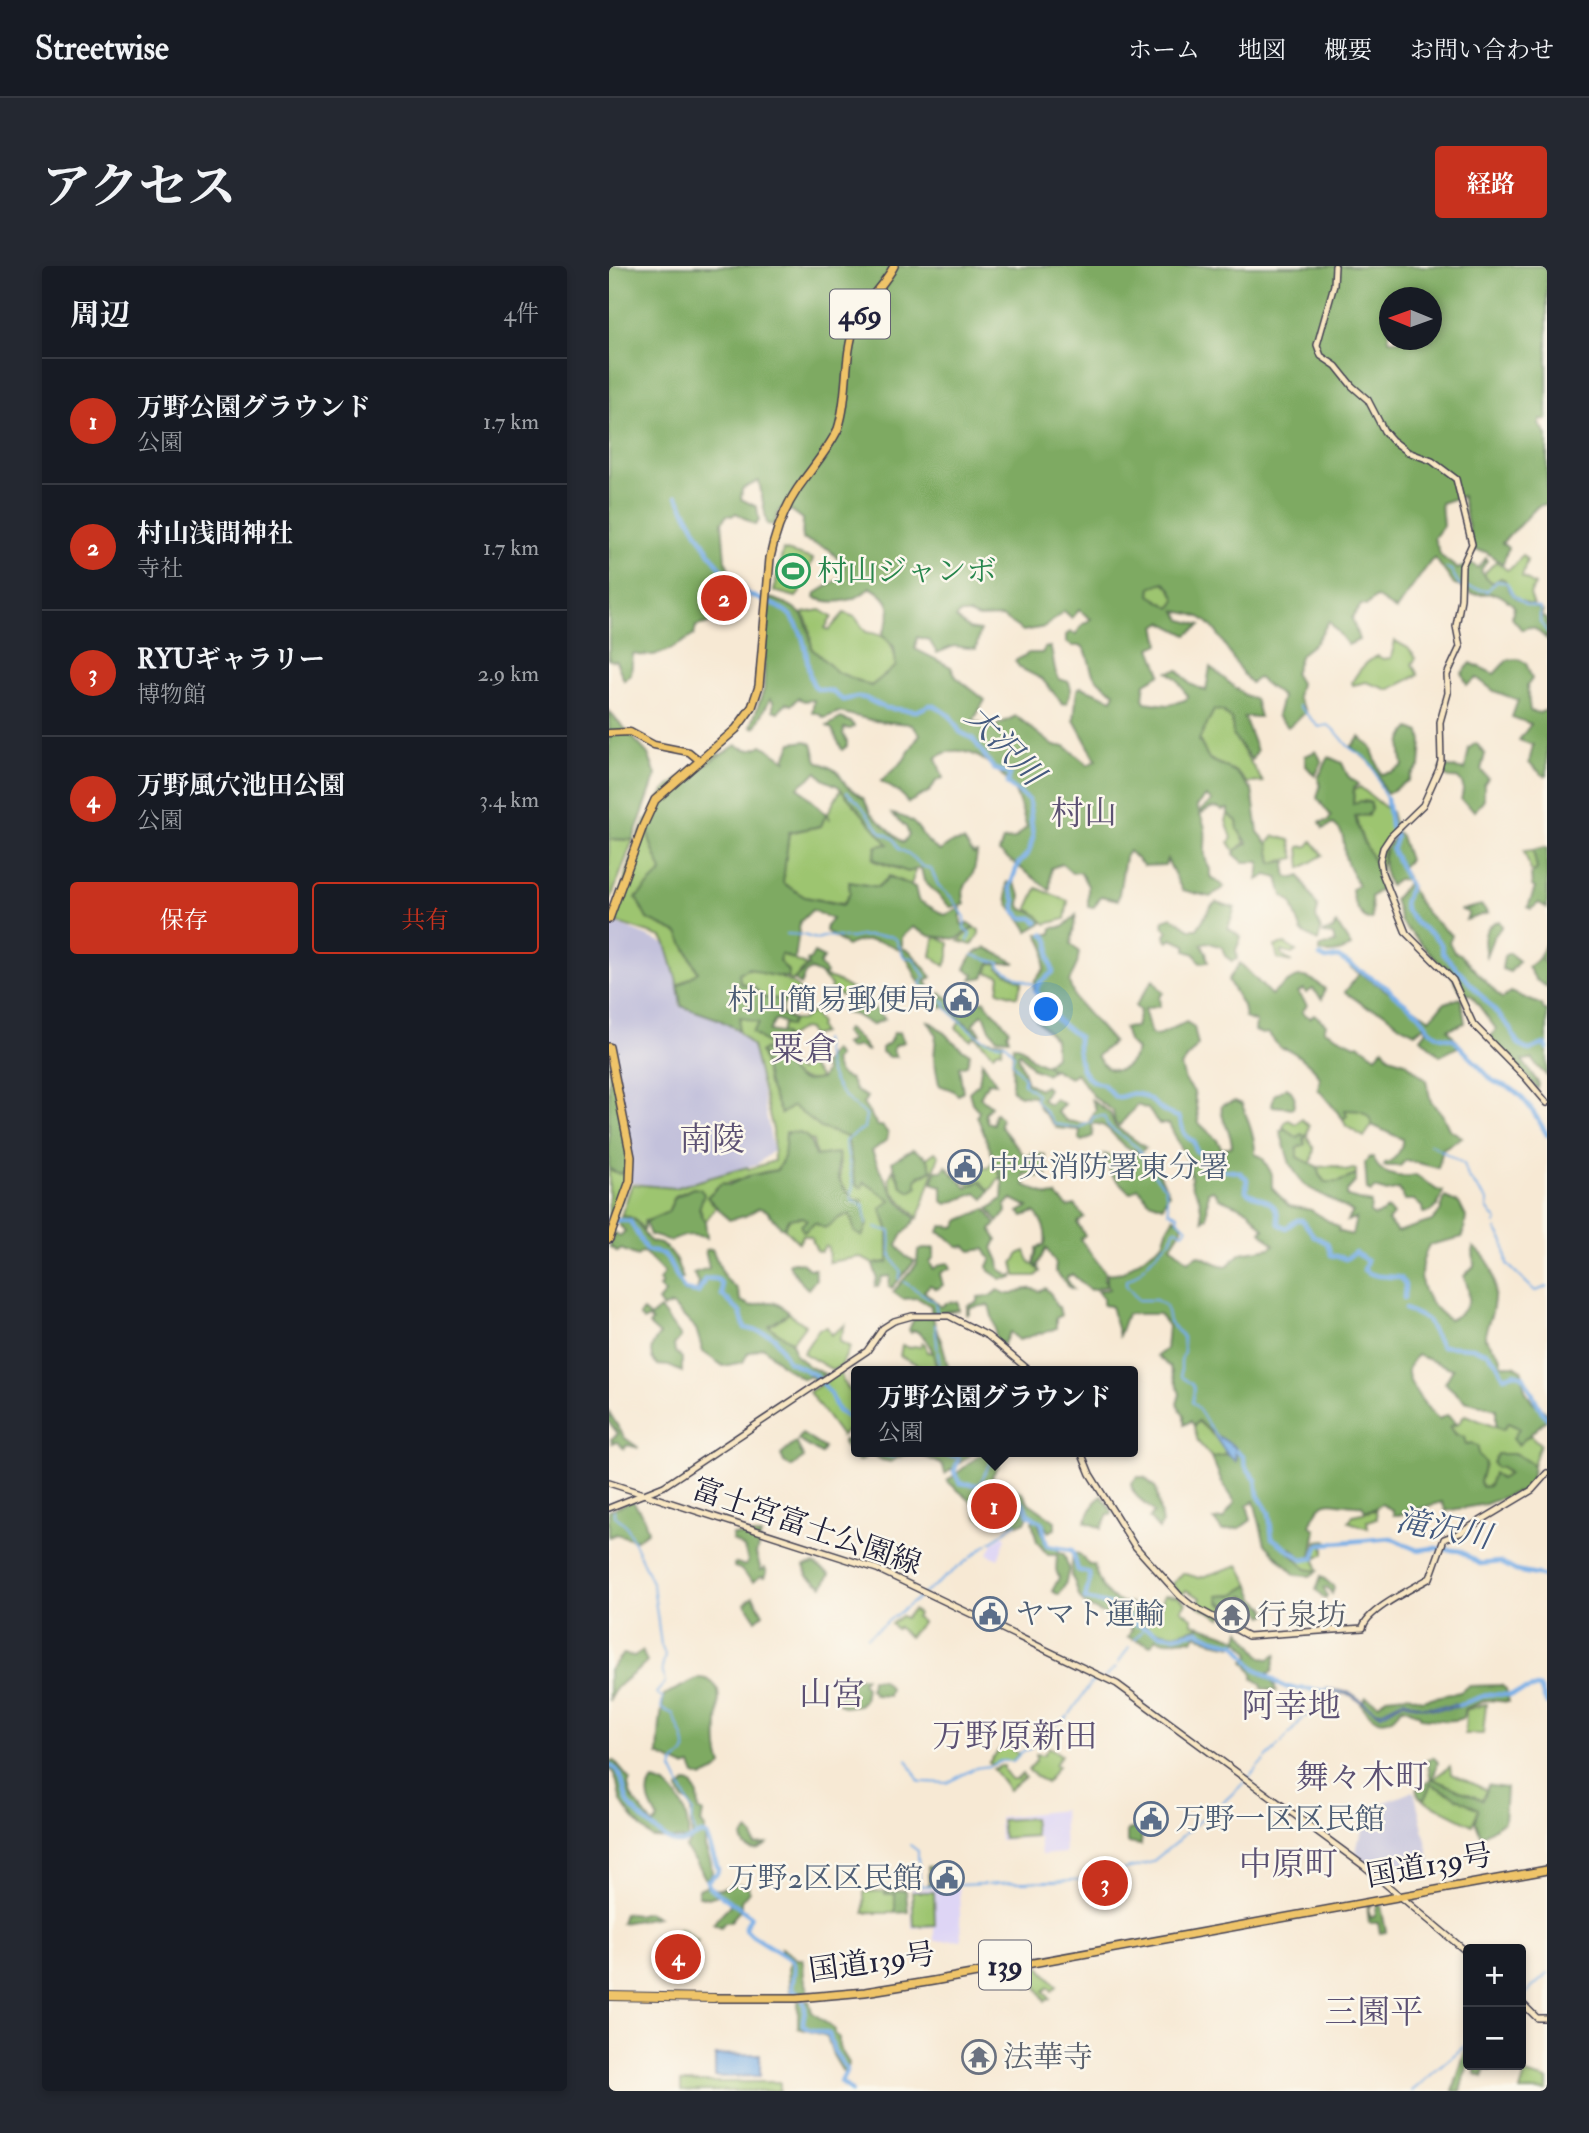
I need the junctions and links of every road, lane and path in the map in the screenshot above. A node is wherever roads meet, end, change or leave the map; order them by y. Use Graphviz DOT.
graph roads {
  1 [pos="894,266"];
  2 [pos="1335,266"];
  3 [pos="609,733"];
  4 [pos="700,761"];
  5 [pos="609,919"];
  6 [pos="609,1047"];
  7 [pos="1547,1103"];
  8 [pos="609,1239"];
  9 [pos="1024,1366"];
  10 [pos="1083,1457"];
  11 [pos="1547,1473"];
  12 [pos="609,1483"];
  13 [pos="646,1495"];
  14 [pos="609,1508"];
  15 [pos="1547,1868"];
  16 [pos="1400,1896"];
  17 [pos="1463,1949"];
  18 [pos="609,1996"];
  19 [pos="713,1998"];
  20 [pos="1526,2007"];
  21 [pos="1547,2018"];
  1 -- 4 [label="highway, 469"];
  2 -- 7 [label="main road"];
  3 -- 4 [label="main road"];
  4 -- 5 [label="highway, 469"];
  6 -- 8 [label="highway"];
  9 -- 13 [label="main road"];
  10 -- 11 [label="main road"];
  12 -- 13 [label="main road, 富士宮富士公園線"];
  13 -- 14 [label="main road"];
  13 -- 16 [label="main road, 富士宮富士公園線"];
  15 -- 16 [label="highway, 国道139号 / 139"];
  16 -- 17 [label="main road, 富士宮富士公園線"];
  16 -- 19 [label="highway, 国道139号 / 139"];
  18 -- 19 [label="highway, 139"];
  20 -- 21 [label="main road"];
}
